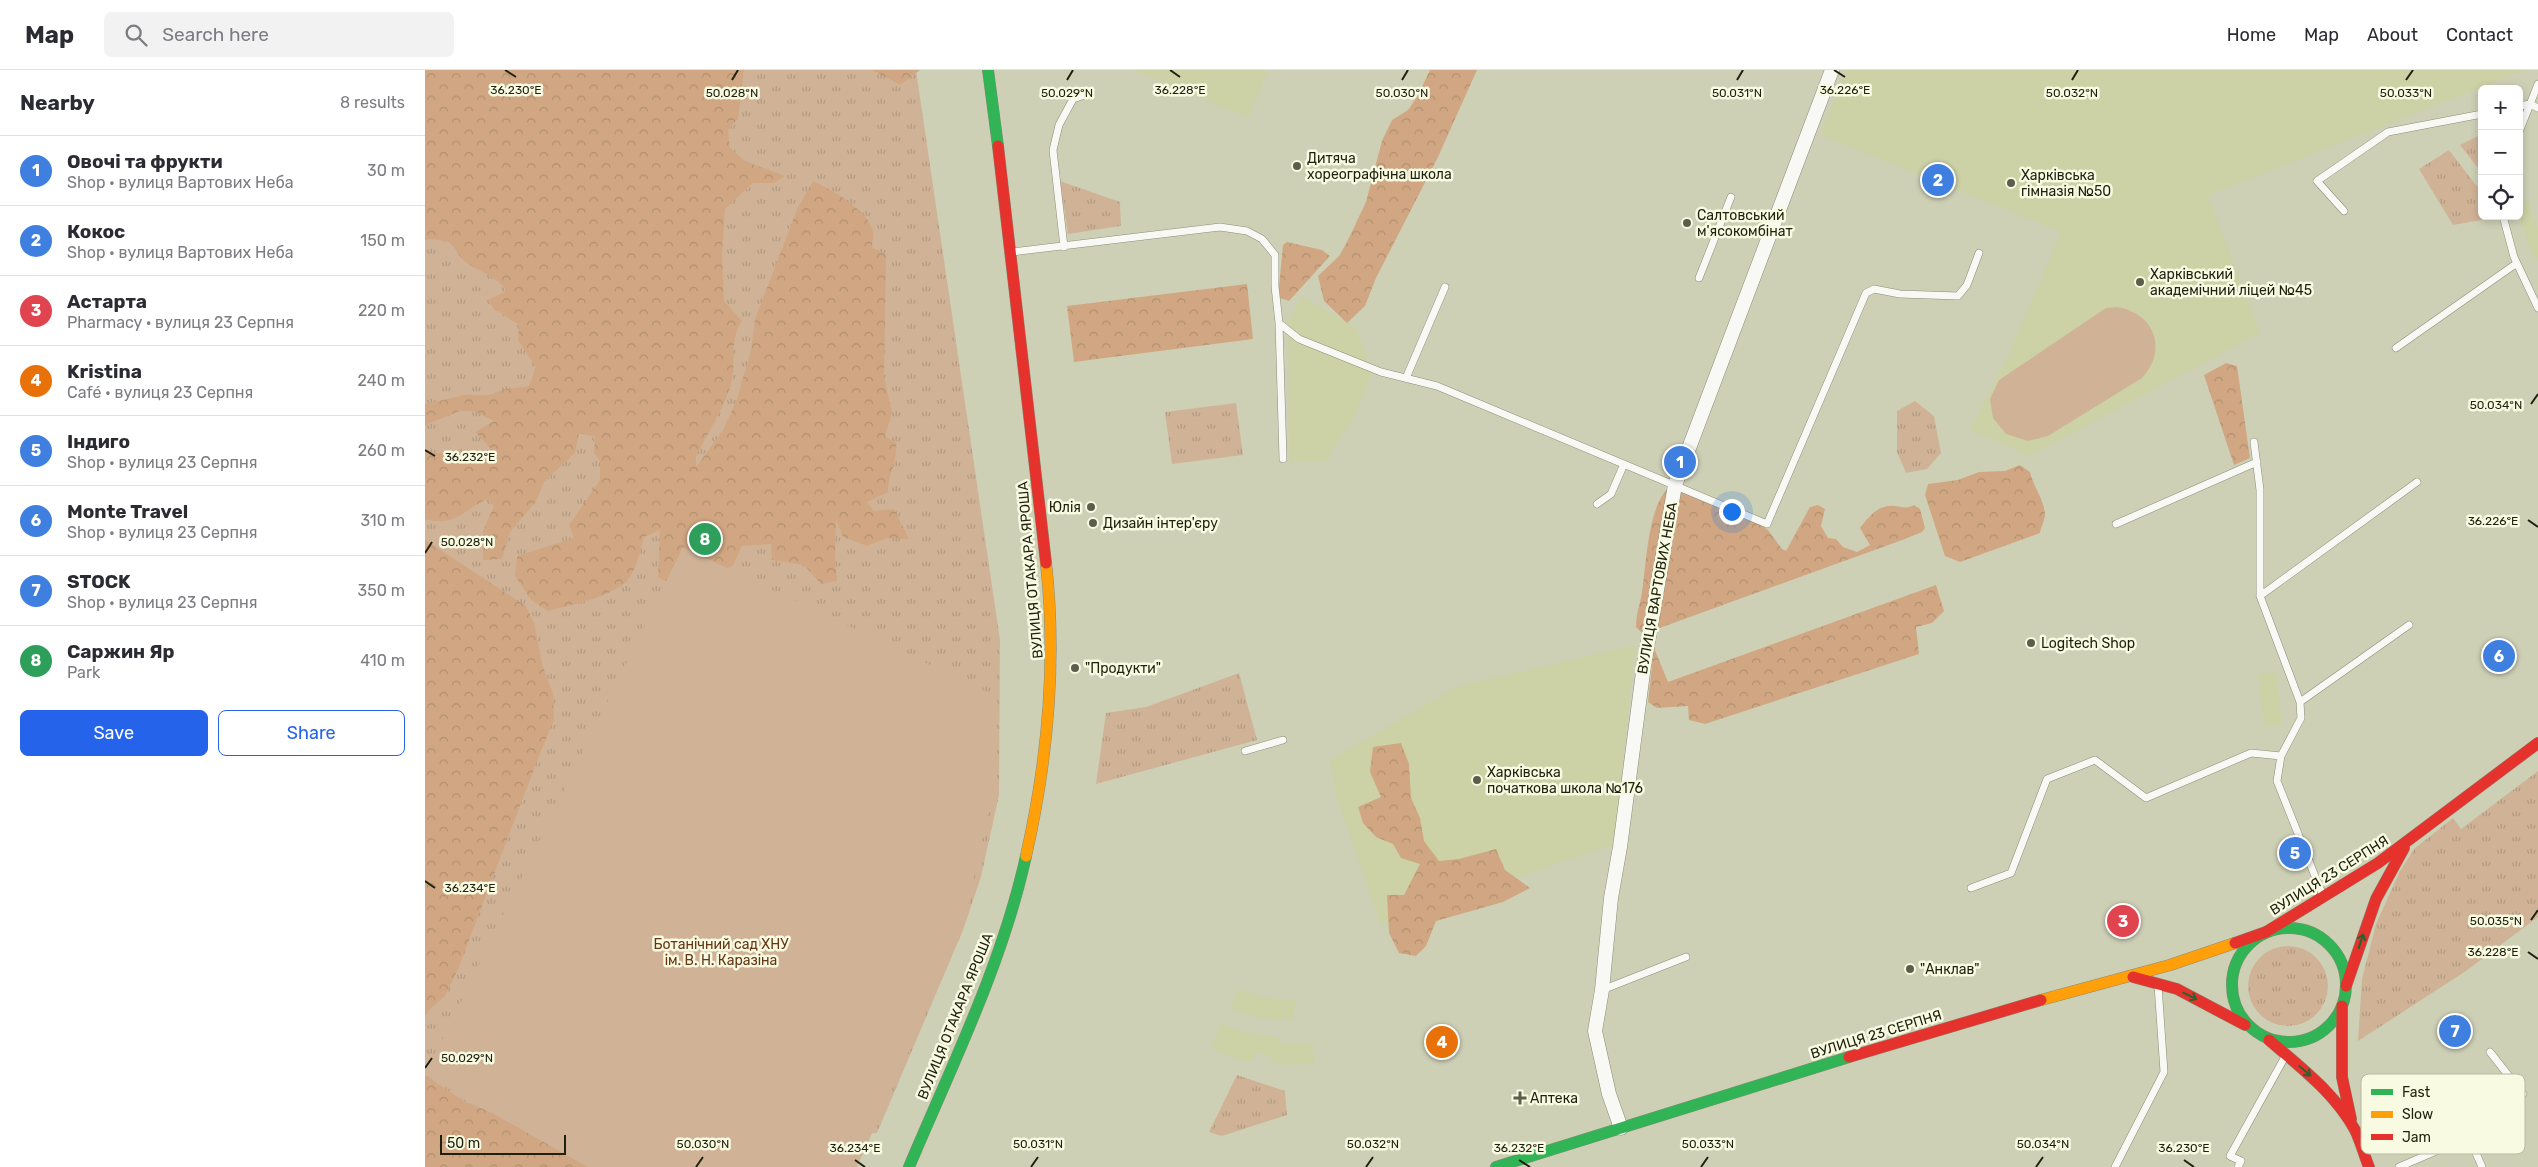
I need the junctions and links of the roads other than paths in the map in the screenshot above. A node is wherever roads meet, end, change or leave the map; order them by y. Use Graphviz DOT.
graph roads {
  1 [pos="988,70"];
  2 [pos="1832,70"];
  3 [pos="2538,84"];
  4 [pos="1091,93"];
  5 [pos="2530,104"];
  6 [pos="2523,105"];
  7 [pos="2538,108"];
  8 [pos="2478,115"];
  9 [pos="2520,130"];
  10 [pos="1731,197"];
  11 [pos="2344,211"];
  12 [pos="2504,220"];
  13 [pos="1064,247"];
  14 [pos="1012,252"];
  15 [pos="1979,253"];
  16 [pos="2517,263"];
  17 [pos="1699,278"];
  18 [pos="1445,287"];
  19 [pos="2538,308"];
  20 [pos="1279,323"];
  21 [pos="2396,348"];
  22 [pos="1406,378"];
  23 [pos="2254,442"];
  24 [pos="1283,459"];
  25 [pos="2257,462"];
  26 [pos="1624,464"];
  27 [pos="2417,482"];
  28 [pos="1675,485"];
  29 [pos="1597,504"];
  30 [pos="2116,524"];
  31 [pos="2260,596"];
  32 [pos="2409,625"];
  33 [pos="2300,702"];
  34 [pos="1283,740"];
  35 [pos="2538,743"];
  36 [pos="1245,751"];
  37 [pos="2281,756"];
  38 [pos="2407,842"];
  39 [pos="1971,888"];
  40 [pos="2323,897"];
  41 [pos="2266,932"];
  42 [pos="1686,957"];
  43 [pos="2127,977"];
  44 [pos="2158,982"];
  45 [pos="2346,987"];
  46 [pos="1602,990"];
  47 [pos="2342,1006"];
  48 [pos="2249,1027"];
  49 [pos="2268,1039"];
  50 [pos="2490,1052"];
  51 [pos="2286,1055"];
  52 [pos="2507,1074"];
  53 [pos="1621,1128"];
  54 [pos="2355,1131"];
  55 [pos="2361,1146"];
  56 [pos="2364,1154"];
  57 [pos="2428,1154"];
  58 [pos="2477,1154"];
  59 [pos="909,1167"];
  60 [pos="1496,1167"];
  61 [pos="2115,1167"];
  62 [pos="2238,1167"];
  63 [pos="2369,1167"];
  64 [pos="2399,1167"];
  65 [pos="2482,1167"];
  1 -- 14 [label="street, ВУЛИЦЯ ОТАКАРА ЯРОША"];
  2 -- 28 [label="street, ВУЛИЦЯ ВАРТОВИХ НЕБА"];
  3 -- 5 [label="lane"];
  4 -- 13 [label="lane"];
  5 -- 6 [label="lane"];
  5 -- 7 [label="lane"];
  5 -- 9 [label="lane"];
  8 -- 11 [label="lane"];
  10 -- 17 [label="lane"];
  12 -- 16 [label="lane"];
  13 -- 14 [label="lane"];
  13 -- 20 [label="lane"];
  14 -- 59 [label="street, ВУЛИЦЯ ОТАКАРА ЯРОША"];
  15 -- 28 [label="lane"];
  16 -- 19 [label="lane"];
  16 -- 21 [label="lane"];
  18 -- 22 [label="lane"];
  20 -- 22 [label="lane"];
  20 -- 24 [label="lane"];
  22 -- 26 [label="lane"];
  23 -- 25 [label="lane"];
  25 -- 30 [label="lane"];
  25 -- 31 [label="lane"];
  26 -- 28 [label="lane"];
  26 -- 29 [label="lane"];
  27 -- 31 [label="lane"];
  28 -- 46 [label="street, ВУЛИЦЯ ВАРТОВИХ НЕБА"];
  31 -- 33 [label="lane"];
  32 -- 33 [label="lane"];
  33 -- 37 [label="lane"];
  34 -- 36 [label="lane"];
  35 -- 38 [label="street, ВУЛИЦЯ 23 СЕРПНЯ"];
  37 -- 39 [label="lane"];
  37 -- 40 [label="lane"];
  38 -- 40 [label="street, ВУЛИЦЯ 23 СЕРПНЯ"];
  45 -- 38 [label="street, ВУЛИЦЯ 23 СЕРПНЯ, one-way"];
  40 -- 41 [label="street, ВУЛИЦЯ 23 СЕРПНЯ"];
  41 -- 43 [label="street, ВУЛИЦЯ 23 СЕРПНЯ"];
  41 -- 45 [label="street, ВУЛИЦЯ 23 СЕРПНЯ"];
  41 -- 48 [label="street, ВУЛИЦЯ 23 СЕРПНЯ"];
  42 -- 46 [label="lane"];
  43 -- 44 [label="street"];
  43 -- 53 [label="street, ВУЛИЦЯ 23 СЕРПНЯ"];
  44 -- 48 [label="street, one-way"];
  44 -- 61 [label="lane"];
  45 -- 47 [label="street, ВУЛИЦЯ 23 СЕРПНЯ"];
  46 -- 53 [label="street, ВУЛИЦЯ ВАРТОВИХ НЕБА"];
  47 -- 49 [label="street, ВУЛИЦЯ 23 СЕРПНЯ"];
  47 -- 54 [label="street, ВУЛИЦЯ 23 СЕРПНЯ"];
  48 -- 49 [label="street, ВУЛИЦЯ 23 СЕРПНЯ"];
  49 -- 51 [label="street"];
  50 -- 52 [label="lane"];
  51 -- 54 [label="street, one-way"];
  51 -- 62 [label="lane"];
  53 -- 60 [label="street, ВУЛИЦЯ 23 СЕРПНЯ"];
  54 -- 55 [label="street"];
  56 -- 63 [label="street"];
  57 -- 64 [label="lane"];
  58 -- 65 [label="lane"];
}
